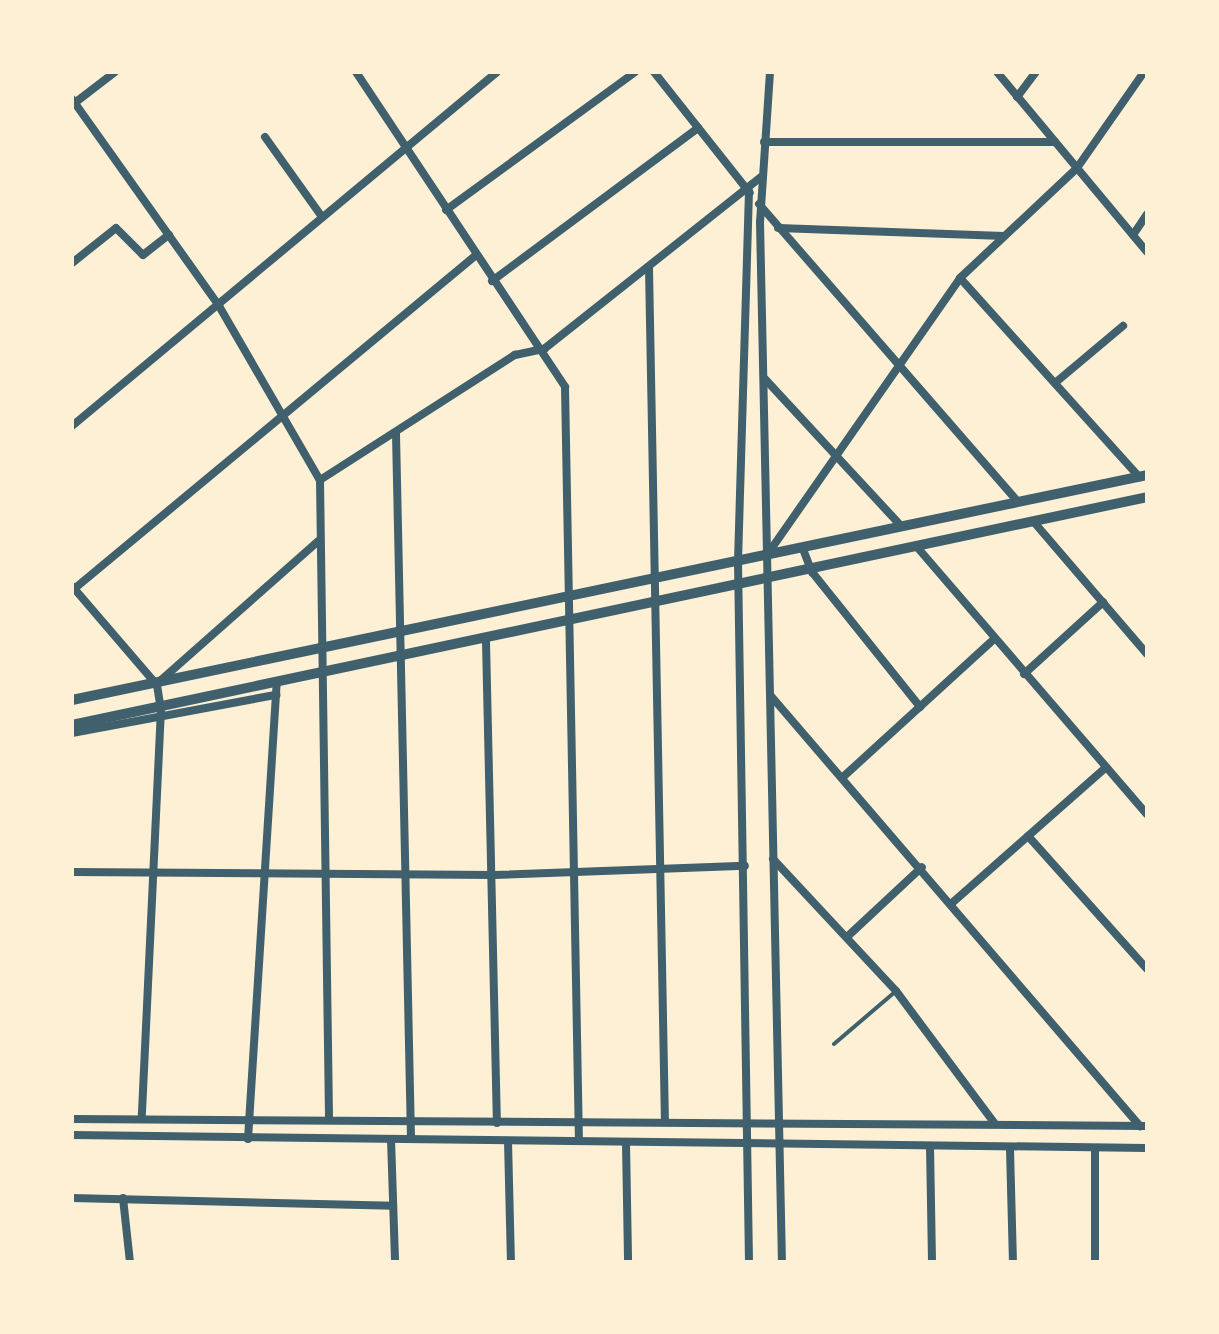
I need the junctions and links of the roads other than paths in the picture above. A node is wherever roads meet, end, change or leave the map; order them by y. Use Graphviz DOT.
graph roads {
  1 [pos="115,72"];
  2 [pos="356,72"];
  3 [pos="497,72"];
  4 [pos="635,72"];
  5 [pos="654,72"];
  6 [pos="762,72"];
  7 [pos="997,72"];
  8 [pos="1036,72"];
  9 [pos="1144,72"];
  10 [pos="769,77"];
  11 [pos="1017,97"];
  12 [pos="73,103"];
  13 [pos="698,128"];
  14 [pos="265,137"];
  15 [pos="764,142"];
  16 [pos="1055,142"];
  17 [pos="404,144"];
  18 [pos="1077,168"];
  19 [pos="761,177"];
  20 [pos="749,191"];
  21 [pos="760,206"];
  22 [pos="446,210"];
  23 [pos="1147,214"];
  24 [pos="322,217"];
  25 [pos="778,228"];
  26 [pos="169,235"];
  27 [pos="1133,235"];
  28 [pos="1004,236"];
  29 [pos="1147,252"];
  30 [pos="475,256"];
  31 [pos="72,263"];
  32 [pos="649,268"];
  33 [pos="960,278"];
  34 [pos="492,281"];
  35 [pos="219,306"];
  36 [pos="1123,326"];
  37 [pos="544,349"];
  38 [pos="898,367"];
  39 [pos="765,379"];
  40 [pos="1055,383"];
  41 [pos="287,414"];
  42 [pos="72,426"];
  43 [pos="396,434"];
  44 [pos="837,455"];
  45 [pos="1143,476"];
  46 [pos="320,480"];
  47 [pos="1147,497"];
  48 [pos="1015,499"];
  49 [pos="1033,521"];
  50 [pos="901,526"];
  51 [pos="318,541"];
  52 [pos="917,547"];
  53 [pos="803,549"];
  54 [pos="765,557"];
  55 [pos="738,562"];
  56 [pos="812,572"];
  57 [pos="767,576"];
  58 [pos="654,581"];
  59 [pos="738,582"];
  60 [pos="73,587"];
  61 [pos="655,600"];
  62 [pos="570,601"];
  63 [pos="1103,602"];
  64 [pos="572,621"];
  65 [pos="404,636"];
  66 [pos="994,639"];
  67 [pos="486,642"];
  68 [pos="319,651"];
  69 [pos="1147,654"];
  70 [pos="404,660"];
  71 [pos="1024,674"];
  72 [pos="324,675"];
  73 [pos="157,685"];
  74 [pos="276,690"];
  75 [pos="771,696"];
  76 [pos="72,700"];
  77 [pos="920,707"];
  78 [pos="161,712"];
  79 [pos="72,725"];
  80 [pos="72,733"];
  81 [pos="1106,767"];
  82 [pos="843,777"];
  83 [pos="1147,814"];
  84 [pos="1028,836"];
  85 [pos="773,859"];
  86 [pos="745,866"];
  87 [pos="660,867"];
  88 [pos="922,867"];
  89 [pos="72,872"];
  90 [pos="579,872"];
  91 [pos="156,873"];
  92 [pos="410,875"];
  93 [pos="494,875"];
  94 [pos="266,876"];
  95 [pos="330,876"];
  96 [pos="952,903"];
  97 [pos="848,936"];
  98 [pos="1147,969"];
  99 [pos="896,991"];
  100 [pos="834,1044"];
  101 [pos="72,1119"];
  102 [pos="142,1119"];
  103 [pos="247,1119"];
  104 [pos="329,1120"];
  105 [pos="579,1120"];
  106 [pos="410,1121"];
  107 [pos="665,1121"];
  108 [pos="749,1122"];
  109 [pos="779,1122"];
  110 [pos="497,1123"];
  111 [pos="995,1124"];
  112 [pos="1143,1126"];
  113 [pos="72,1135"];
  114 [pos="248,1139"];
  115 [pos="391,1139"];
  116 [pos="411,1139"];
  117 [pos="508,1141"];
  118 [pos="579,1141"];
  119 [pos="626,1143"];
  120 [pos="749,1144"];
  121 [pos="779,1144"];
  122 [pos="930,1146"];
  123 [pos="1147,1148"];
  124 [pos="1010,1149"];
  125 [pos="1095,1150"];
  126 [pos="72,1198"];
  127 [pos="123,1198"];
  128 [pos="393,1206"];
  129 [pos="130,1262"];
  130 [pos="395,1262"];
  131 [pos="511,1262"];
  132 [pos="628,1262"];
  133 [pos="749,1262"];
  134 [pos="782,1262"];
  135 [pos="932,1262"];
  136 [pos="1013,1262"];
  137 [pos="1095,1262"];
  1 -- 12 [label="street"];
  2 -- 17 [label="street"];
  3 -- 17 [label="street"];
  4 -- 22 [label="street"];
  5 -- 13 [label="street"];
  6 -- 10 [label="street"];
  7 -- 11 [label="street"];
  8 -- 11 [label="street"];
  9 -- 18 [label="street"];
  10 -- 15 [label="street"];
  11 -- 16 [label="street"];
  12 -- 26 [label="street"];
  13 -- 20 [label="street"];
  13 -- 34 [label="street"];
  14 -- 24 [label="street"];
  15 -- 16 [label="street"];
  15 -- 19 [label="street"];
  16 -- 18 [label="street"];
  17 -- 22 [label="street"];
  17 -- 24 [label="street"];
  18 -- 27 [label="street"];
  18 -- 28 [label="street"];
  19 -- 20 [label="street"];
  19 -- 21 [label="street"];
  20 -- 21 [label="street"];
  20 -- 32 [label="street"];
  20 -- 55 [label="street"];
  21 -- 25 [label="street"];
  21 -- 39 [label="street"];
  22 -- 30 [label="street"];
  23 -- 27 [label="street"];
  24 -- 35 [label="street"];
  25 -- 28 [label="street"];
  25 -- 38 [label="street"];
  26 -- 31 [label="street"];
  26 -- 35 [label="street"];
  27 -- 29 [label="street"];
  28 -- 33 [label="street"];
  30 -- 34 [label="street"];
  30 -- 41 [label="street"];
  32 -- 37 [label="street"];
  32 -- 58 [label="street"];
  33 -- 38 [label="street"];
  33 -- 40 [label="street"];
  34 -- 37 [label="street"];
  35 -- 41 [label="street"];
  35 -- 42 [label="street"];
  36 -- 40 [label="street"];
  37 -- 43 [label="street"];
  37 -- 62 [label="street"];
  38 -- 44 [label="street"];
  38 -- 48 [label="street"];
  39 -- 44 [label="street"];
  39 -- 54 [label="street"];
  40 -- 45 [label="street"];
  41 -- 46 [label="street"];
  41 -- 60 [label="street"];
  43 -- 46 [label="street"];
  43 -- 65 [label="street"];
  44 -- 50 [label="street"];
  44 -- 54 [label="street"];
  45 -- 48 [label="street"];
  46 -- 51 [label="street"];
  47 -- 49 [label="street"];
  48 -- 50 [label="street"];
  49 -- 52 [label="street"];
  49 -- 63 [label="street"];
  50 -- 53 [label="street"];
  51 -- 68 [label="street"];
  51 -- 73 [label="street"];
  52 -- 56 [label="street"];
  52 -- 66 [label="street"];
  53 -- 54 [label="street"];
  53 -- 56 [label="street"];
  54 -- 55 [label="street"];
  54 -- 57 [label="street"];
  55 -- 58 [label="street"];
  55 -- 59 [label="street"];
  56 -- 57 [label="street"];
  56 -- 77 [label="street"];
  57 -- 59 [label="street"];
  57 -- 75 [label="street"];
  58 -- 61 [label="street"];
  58 -- 62 [label="street"];
  59 -- 61 [label="street"];
  59 -- 86 [label="street"];
  60 -- 73 [label="street"];
  61 -- 64 [label="street"];
  61 -- 87 [label="street"];
  62 -- 64 [label="street"];
  62 -- 65 [label="street"];
  63 -- 69 [label="street"];
  63 -- 71 [label="street"];
  64 -- 67 [label="street"];
  64 -- 90 [label="street"];
  65 -- 68 [label="street"];
  65 -- 70 [label="street"];
  66 -- 71 [label="street"];
  66 -- 77 [label="street"];
  67 -- 70 [label="street"];
  67 -- 93 [label="street"];
  68 -- 72 [label="street"];
  68 -- 73 [label="street"];
  70 -- 72 [label="street"];
  70 -- 92 [label="street"];
  71 -- 81 [label="street"];
  72 -- 74 [label="street"];
  72 -- 95 [label="street"];
  73 -- 76 [label="street"];
  73 -- 78 [label="street"];
  74 -- 78 [label="street"];
  74 -- 94 [label="street"];
  75 -- 82 [label="street"];
  75 -- 85 [label="street"];
  77 -- 82 [label="street"];
  78 -- 79 [label="street"];
  78 -- 80 [label="street"];
  78 -- 91 [label="street"];
  81 -- 83 [label="street"];
  81 -- 84 [label="street"];
  82 -- 88 [label="street"];
  84 -- 96 [label="street"];
  84 -- 98 [label="street"];
  85 -- 97 [label="street"];
  85 -- 109 [label="street"];
  86 -- 87 [label="street"];
  86 -- 108 [label="street"];
  87 -- 90 [label="street"];
  87 -- 107 [label="street"];
  88 -- 96 [label="street"];
  88 -- 97 [label="street"];
  89 -- 91 [label="street"];
  90 -- 93 [label="street"];
  90 -- 105 [label="street"];
  91 -- 94 [label="street"];
  91 -- 102 [label="street"];
  92 -- 93 [label="street"];
  92 -- 95 [label="street"];
  92 -- 106 [label="street"];
  93 -- 110 [label="street"];
  94 -- 95 [label="street"];
  94 -- 103 [label="street"];
  95 -- 104 [label="street"];
  96 -- 112 [label="street"];
  97 -- 99 [label="street"];
  99 -- 100 [label="lane"];
  99 -- 111 [label="street"];
  101 -- 102 [label="street"];
  102 -- 103 [label="street"];
  103 -- 104 [label="street"];
  103 -- 114 [label="street"];
  104 -- 106 [label="street"];
  105 -- 107 [label="street"];
  105 -- 110 [label="street"];
  105 -- 118 [label="street"];
  106 -- 110 [label="street"];
  106 -- 116 [label="street"];
  107 -- 108 [label="street"];
  108 -- 109 [label="street"];
  108 -- 120 [label="street"];
  109 -- 111 [label="street"];
  109 -- 121 [label="street"];
  111 -- 112 [label="street"];
  113 -- 114 [label="street"];
  114 -- 115 [label="street"];
  115 -- 116 [label="street"];
  115 -- 128 [label="street"];
  116 -- 117 [label="street"];
  117 -- 118 [label="street"];
  117 -- 131 [label="street"];
  118 -- 119 [label="street"];
  119 -- 120 [label="street"];
  119 -- 132 [label="street"];
  120 -- 121 [label="street"];
  120 -- 133 [label="street"];
  121 -- 122 [label="street"];
  121 -- 134 [label="street"];
  122 -- 124 [label="street"];
  122 -- 135 [label="street"];
  123 -- 125 [label="street"];
  124 -- 125 [label="street"];
  124 -- 136 [label="street"];
  125 -- 137 [label="street"];
  126 -- 127 [label="street"];
  127 -- 128 [label="street"];
  127 -- 129 [label="street"];
  128 -- 130 [label="street"];
}
